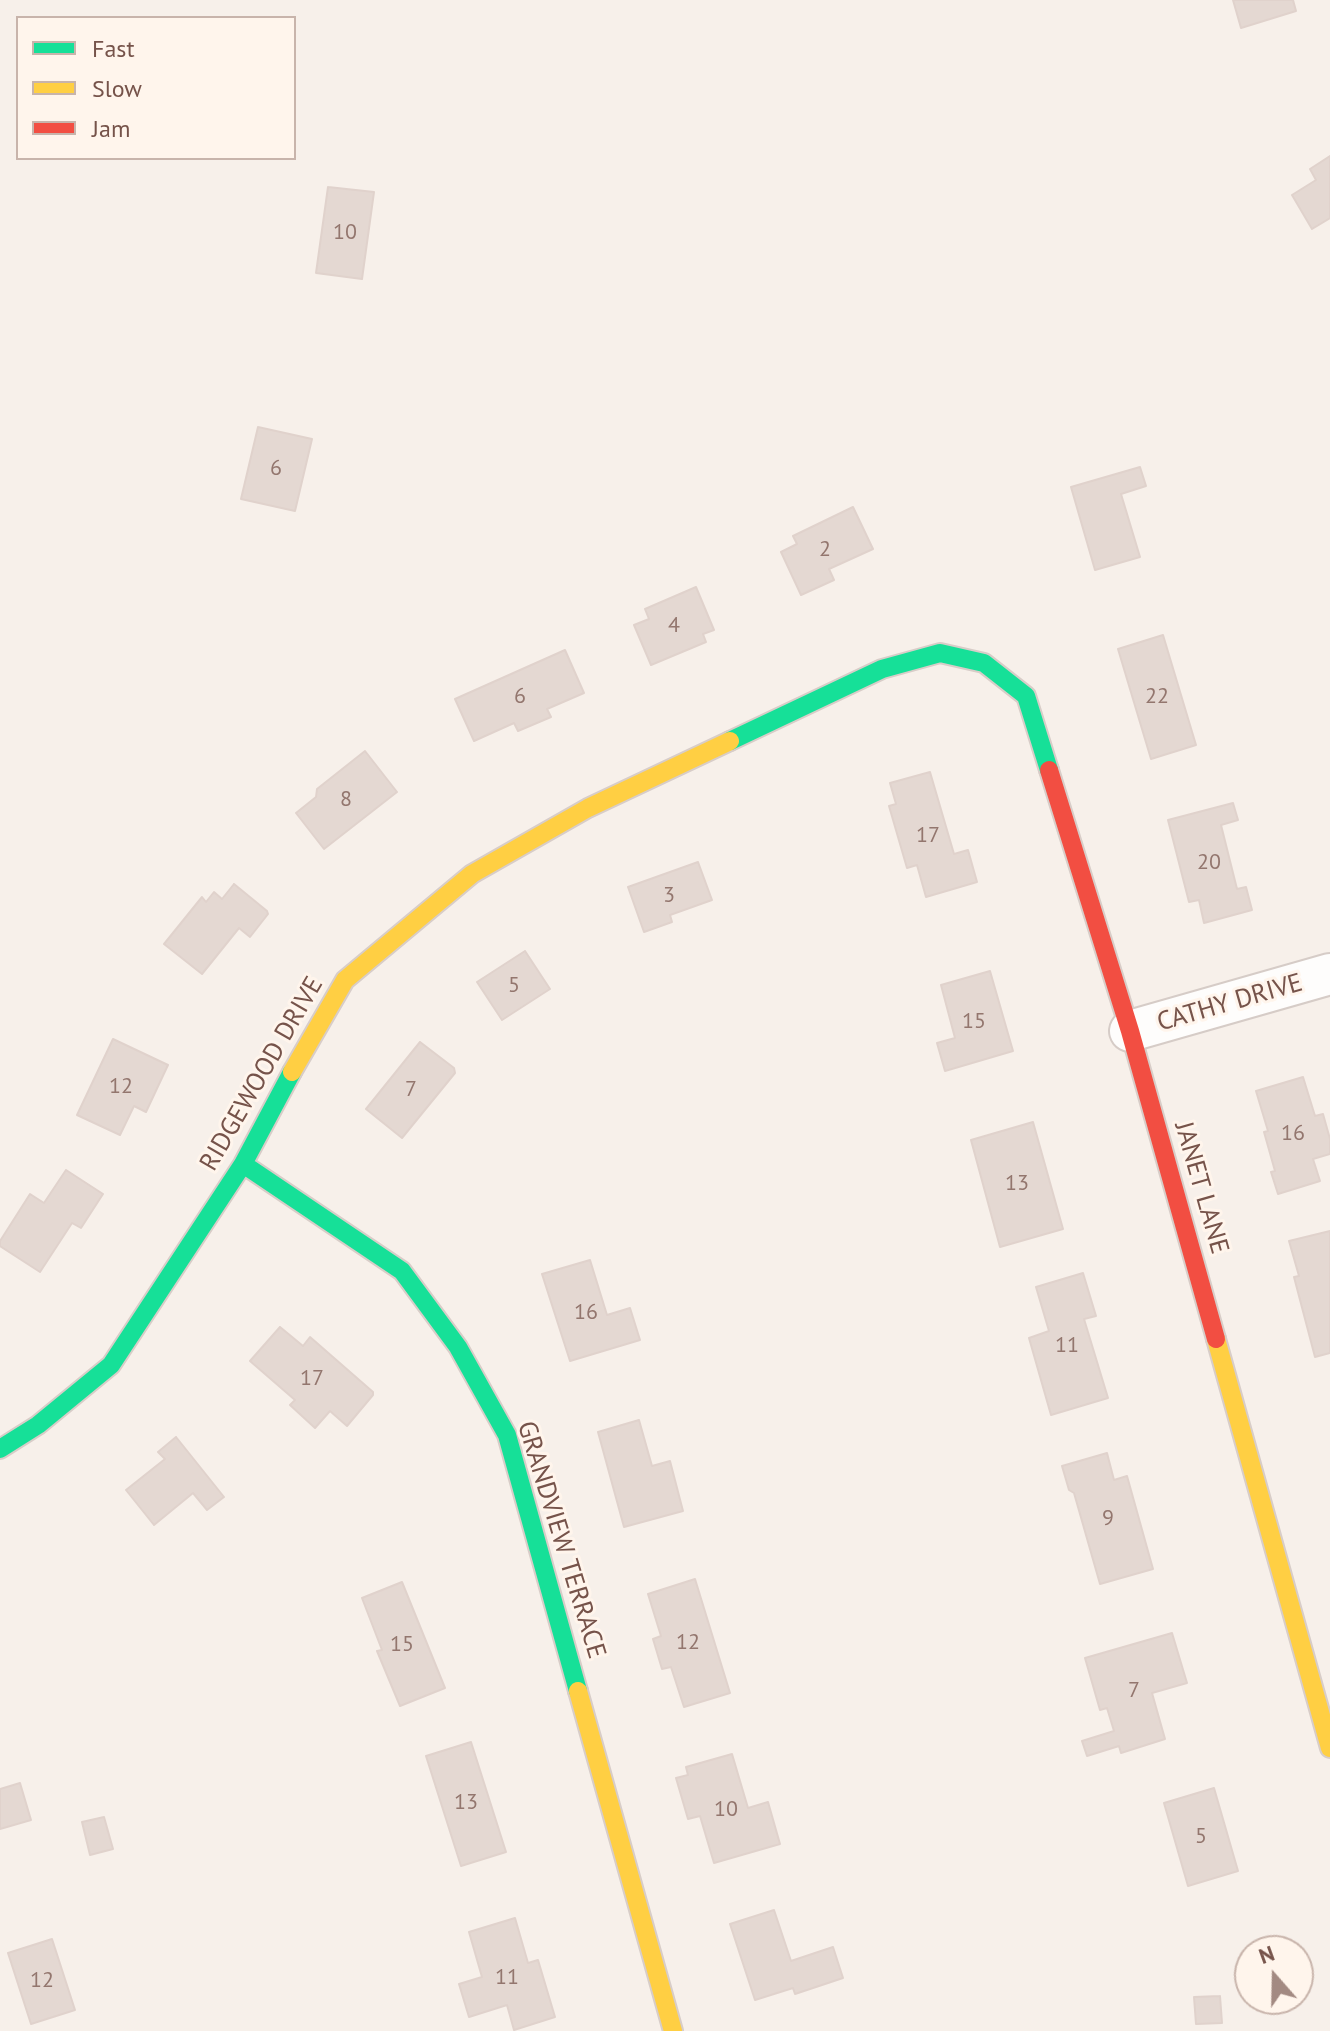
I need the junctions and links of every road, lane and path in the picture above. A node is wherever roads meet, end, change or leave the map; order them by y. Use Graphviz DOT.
graph roads {
  1 [pos="984,663"];
  2 [pos="1330,974"];
  3 [pos="1130,1031"];
  4 [pos="243,1164"];
  5 [pos="0,1449"];
  6 [pos="1330,1748"];
  7 [pos="673,2031"];
  1 -- 3 [label="street, JANET LANE"];
  1 -- 4 [label="street, RIDGEWOOD DRIVE"];
  2 -- 3 [label="street, CATHY DRIVE"];
  3 -- 6 [label="street, JANET LANE"];
  4 -- 5 [label="street, RIDGEWOOD DRIVE"];
  4 -- 7 [label="street, GRANDVIEW TERRACE"];
}
